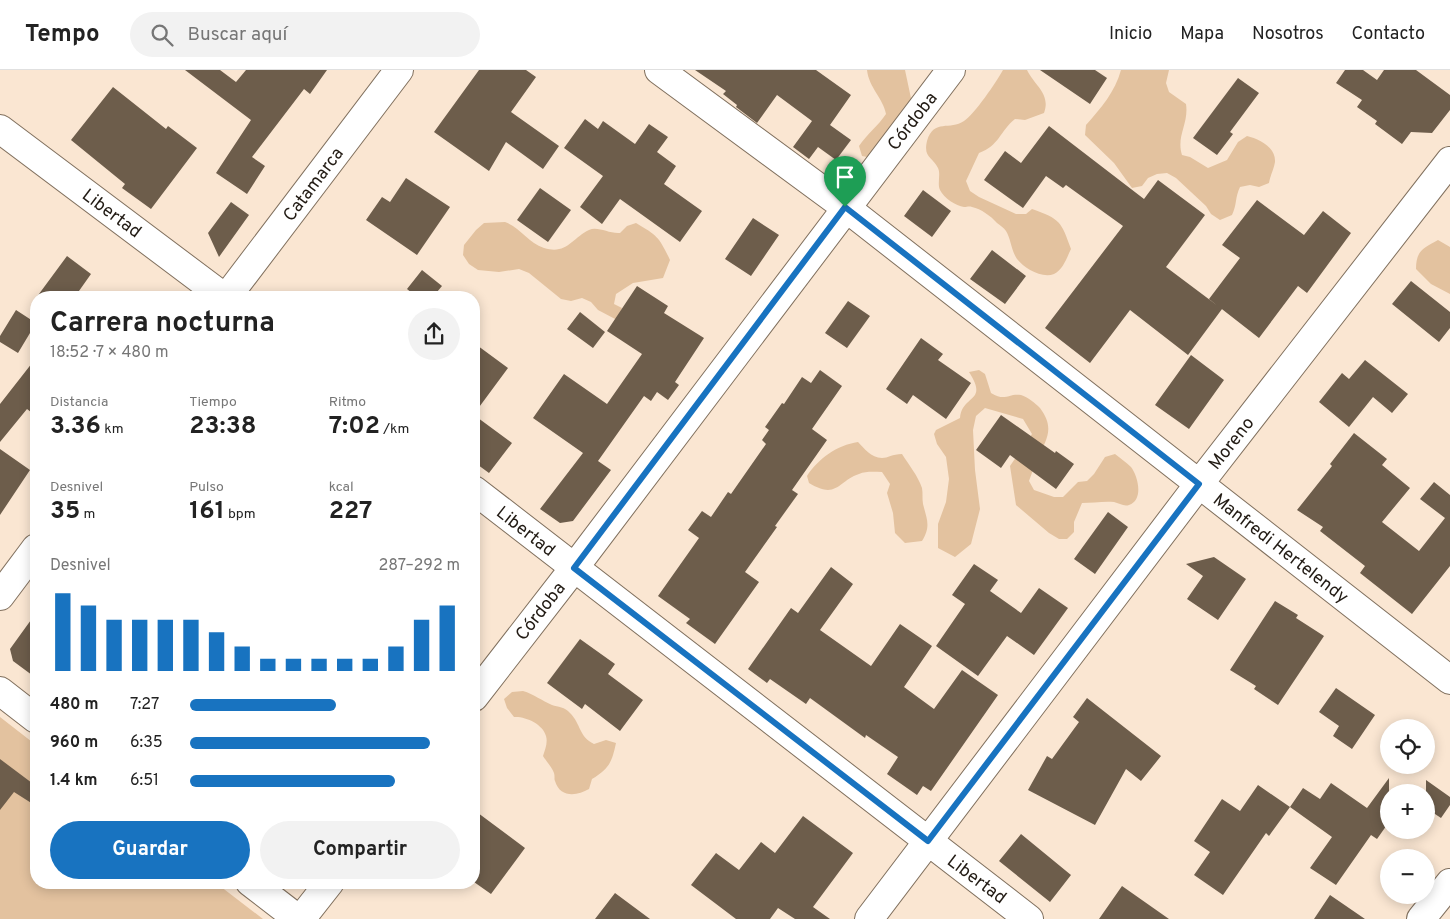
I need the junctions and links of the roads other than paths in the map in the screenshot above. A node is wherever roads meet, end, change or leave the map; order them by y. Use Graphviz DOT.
graph roads {
  1 [pos="399,70"];
  2 [pos="659,70"];
  3 [pos="950,70"];
  4 [pos="0,128"];
  5 [pos="1450,161"];
  6 [pos="845,207"];
  7 [pos="216,291"];
  8 [pos="230,291"];
  9 [pos="1199,484"];
  10 [pos="480,495"];
  11 [pos="30,556"];
  12 [pos="574,568"];
  13 [pos="0,596"];
  14 [pos="1450,680"];
  15 [pos="480,689"];
  16 [pos="0,692"];
  17 [pos="30,714"];
  18 [pos="928,841"];
  19 [pos="1450,883"];
  20 [pos="259,889"];
  21 [pos="324,889"];
  22 [pos="300,919"];
  23 [pos="869,919"];
  24 [pos="1029,919"];
  25 [pos="1422,919"];
  1 -- 8 [label="street, Catamarca"];
  2 -- 6 [label="street, Manfredi Hertelendy"];
  3 -- 6 [label="street, Córdoba"];
  4 -- 7 [label="street, Libertad"];
  5 -- 9 [label="street, Moreno"];
  6 -- 9 [label="street, Manfredi Hertelendy"];
  6 -- 12 [label="street, Córdoba"];
  9 -- 14 [label="street, Manfredi Hertelendy"];
  9 -- 18 [label="street, Moreno"];
  10 -- 12 [label="street, Libertad"];
  11 -- 13 [label="street"];
  12 -- 15 [label="street, Córdoba"];
  12 -- 18 [label="street, Libertad"];
  16 -- 17 [label="street"];
  18 -- 23 [label="street, Moreno"];
  18 -- 24 [label="street, Libertad"];
  19 -- 25 [label="street"];
  20 -- 22 [label="street"];
  21 -- 22 [label="street"];
}
